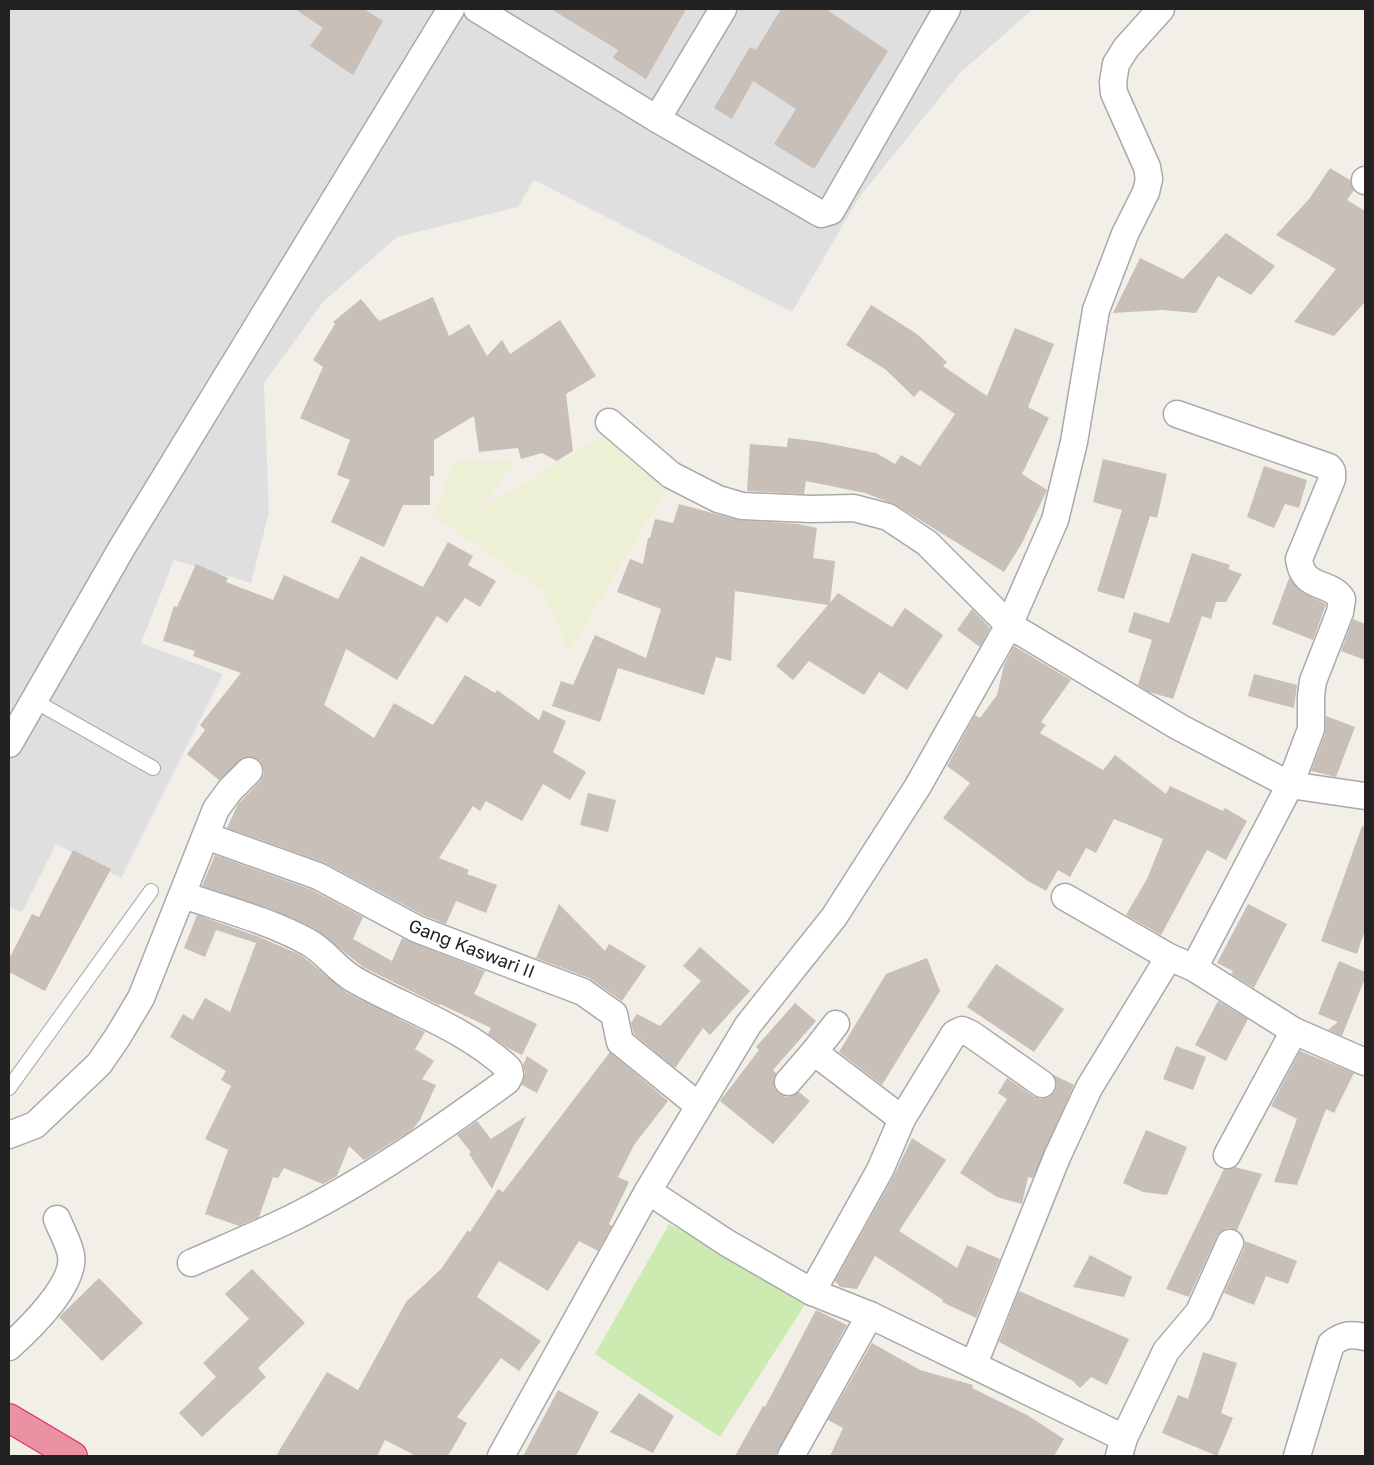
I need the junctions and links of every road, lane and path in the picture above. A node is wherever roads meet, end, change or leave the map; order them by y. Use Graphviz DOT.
graph roads {
  1 [pos="451,9"];
  2 [pos="477,9"];
  3 [pos="723,9"];
  4 [pos="947,9"];
  5 [pos="1161,9"];
  6 [pos="657,120"];
  7 [pos="1177,414"];
  8 [pos="610,422"];
  9 [pos="1009,625"];
  10 [pos="33,700"];
  11 [pos="9,744"];
  12 [pos="153,768"];
  13 [pos="249,771"];
  14 [pos="1290,785"];
  15 [pos="1365,796"];
  16 [pos="206,836"];
  17 [pos="151,891"];
  18 [pos="183,895"];
  19 [pos="1065,897"];
  20 [pos="1169,957"];
  21 [pos="1194,968"];
  22 [pos="836,1024"];
  23 [pos="1294,1031"];
  24 [pos="814,1052"];
  25 [pos="1365,1062"];
  26 [pos="788,1082"];
  27 [pos="1042,1084"];
  28 [pos="9,1088"];
  29 [pos="699,1106"];
  30 [pos="902,1119"];
  31 [pos="9,1135"];
  32 [pos="1227,1155"];
  33 [pos="648,1191"];
  34 [pos="57,1218"];
  35 [pos="1230,1243"];
  36 [pos="191,1263"];
  37 [pos="812,1292"];
  38 [pos="870,1315"];
  39 [pos="1365,1337"];
  40 [pos="9,1347"];
  41 [pos="974,1364"];
  42 [pos="9,1418"];
  43 [pos="1121,1447"];
  44 [pos="73,1456"];
  45 [pos="501,1456"];
  46 [pos="791,1456"];
  47 [pos="1297,1456"];
  1 -- 10 [label="street"];
  2 -- 6 [label="street"];
  3 -- 6 [label="street"];
  4 -- 6 [label="street"];
  5 -- 9 [label="street"];
  7 -- 14 [label="street"];
  8 -- 9 [label="street"];
  9 -- 14 [label="street"];
  9 -- 29 [label="street"];
  10 -- 11 [label="street"];
  10 -- 12 [label="lane"];
  13 -- 16 [label="street"];
  14 -- 15 [label="street"];
  14 -- 21 [label="street"];
  16 -- 18 [label="street"];
  16 -- 29 [label="street, Gang Kaswari II"];
  17 -- 28 [label="lane"];
  18 -- 31 [label="street"];
  18 -- 36 [label="street"];
  19 -- 20 [label="street"];
  20 -- 21 [label="street"];
  20 -- 41 [label="street"];
  21 -- 23 [label="street"];
  22 -- 24 [label="street"];
  23 -- 25 [label="street"];
  23 -- 32 [label="street"];
  24 -- 26 [label="street"];
  24 -- 30 [label="street"];
  27 -- 30 [label="street"];
  29 -- 33 [label="street"];
  30 -- 37 [label="street"];
  33 -- 37 [label="street"];
  33 -- 45 [label="street"];
  34 -- 40 [label="street"];
  35 -- 43 [label="street"];
  37 -- 38 [label="street"];
  38 -- 41 [label="street"];
  38 -- 46 [label="street"];
  39 -- 47 [label="street"];
  41 -- 43 [label="street"];
  42 -- 44 [label="highway"];
}
